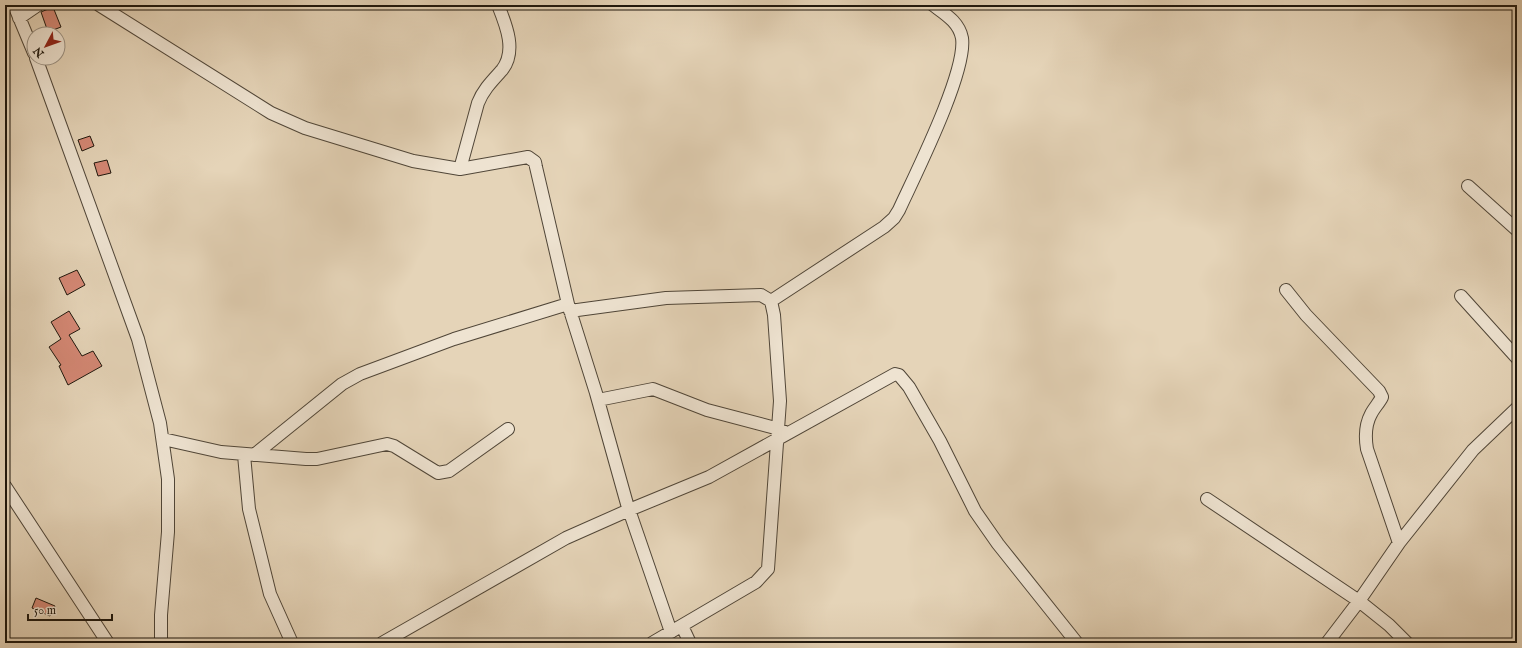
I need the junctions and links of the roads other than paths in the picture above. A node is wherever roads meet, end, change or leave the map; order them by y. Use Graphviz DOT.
graph roads {
  1 [pos="14,5"];
  2 [pos="38,5"];
  3 [pos="98,5"];
  4 [pos="498,5"];
  5 [pos="933,5"];
  6 [pos="19,18"];
  7 [pos="26,34"];
  8 [pos="39,66"];
  9 [pos="460,169"];
  10 [pos="1468,186"];
  11 [pos="1517,230"];
  12 [pos="1286,290"];
  13 [pos="1461,296"];
  14 [pos="770,301"];
  15 [pos="569,307"];
  16 [pos="1517,358"];
  17 [pos="598,400"];
  18 [pos="1517,408"];
  19 [pos="508,429"];
  20 [pos="782,434"];
  21 [pos="162,439"];
  22 [pos="249,455"];
  23 [pos="5,486"];
  24 [pos="1207,499"];
  25 [pos="629,510"];
  26 [pos="1399,543"];
  27 [pos="1359,601"];
  28 [pos="682,626"];
  29 [pos="671,632"];
  30 [pos="108,643"];
  31 [pos="161,643"];
  32 [pos="292,643"];
  33 [pos="382,643"];
  34 [pos="652,643"];
  35 [pos="690,643"];
  36 [pos="1077,643"];
  37 [pos="1327,643"];
  38 [pos="1407,643"];
  1 -- 6 [label="street"];
  2 -- 6 [label="street"];
  3 -- 9 [label="street"];
  4 -- 9 [label="street"];
  5 -- 14 [label="street"];
  6 -- 7 [label="street"];
  8 -- 21 [label="street"];
  9 -- 15 [label="street"];
  10 -- 11 [label="street"];
  12 -- 26 [label="street"];
  13 -- 16 [label="street"];
  14 -- 15 [label="street"];
  14 -- 20 [label="street"];
  15 -- 17 [label="street"];
  15 -- 22 [label="street"];
  17 -- 20 [label="street"];
  17 -- 25 [label="street"];
  18 -- 26 [label="street"];
  19 -- 22 [label="street"];
  20 -- 25 [label="street"];
  20 -- 28 [label="street"];
  20 -- 36 [label="street"];
  21 -- 22 [label="street"];
  21 -- 31 [label="street"];
  22 -- 32 [label="street"];
  23 -- 30 [label="street"];
  24 -- 27 [label="street"];
  25 -- 29 [label="street"];
  25 -- 33 [label="street"];
  26 -- 27 [label="street"];
  27 -- 37 [label="street"];
  27 -- 38 [label="street"];
  28 -- 29 [label="street"];
  28 -- 35 [label="street"];
  29 -- 34 [label="street"];
}
